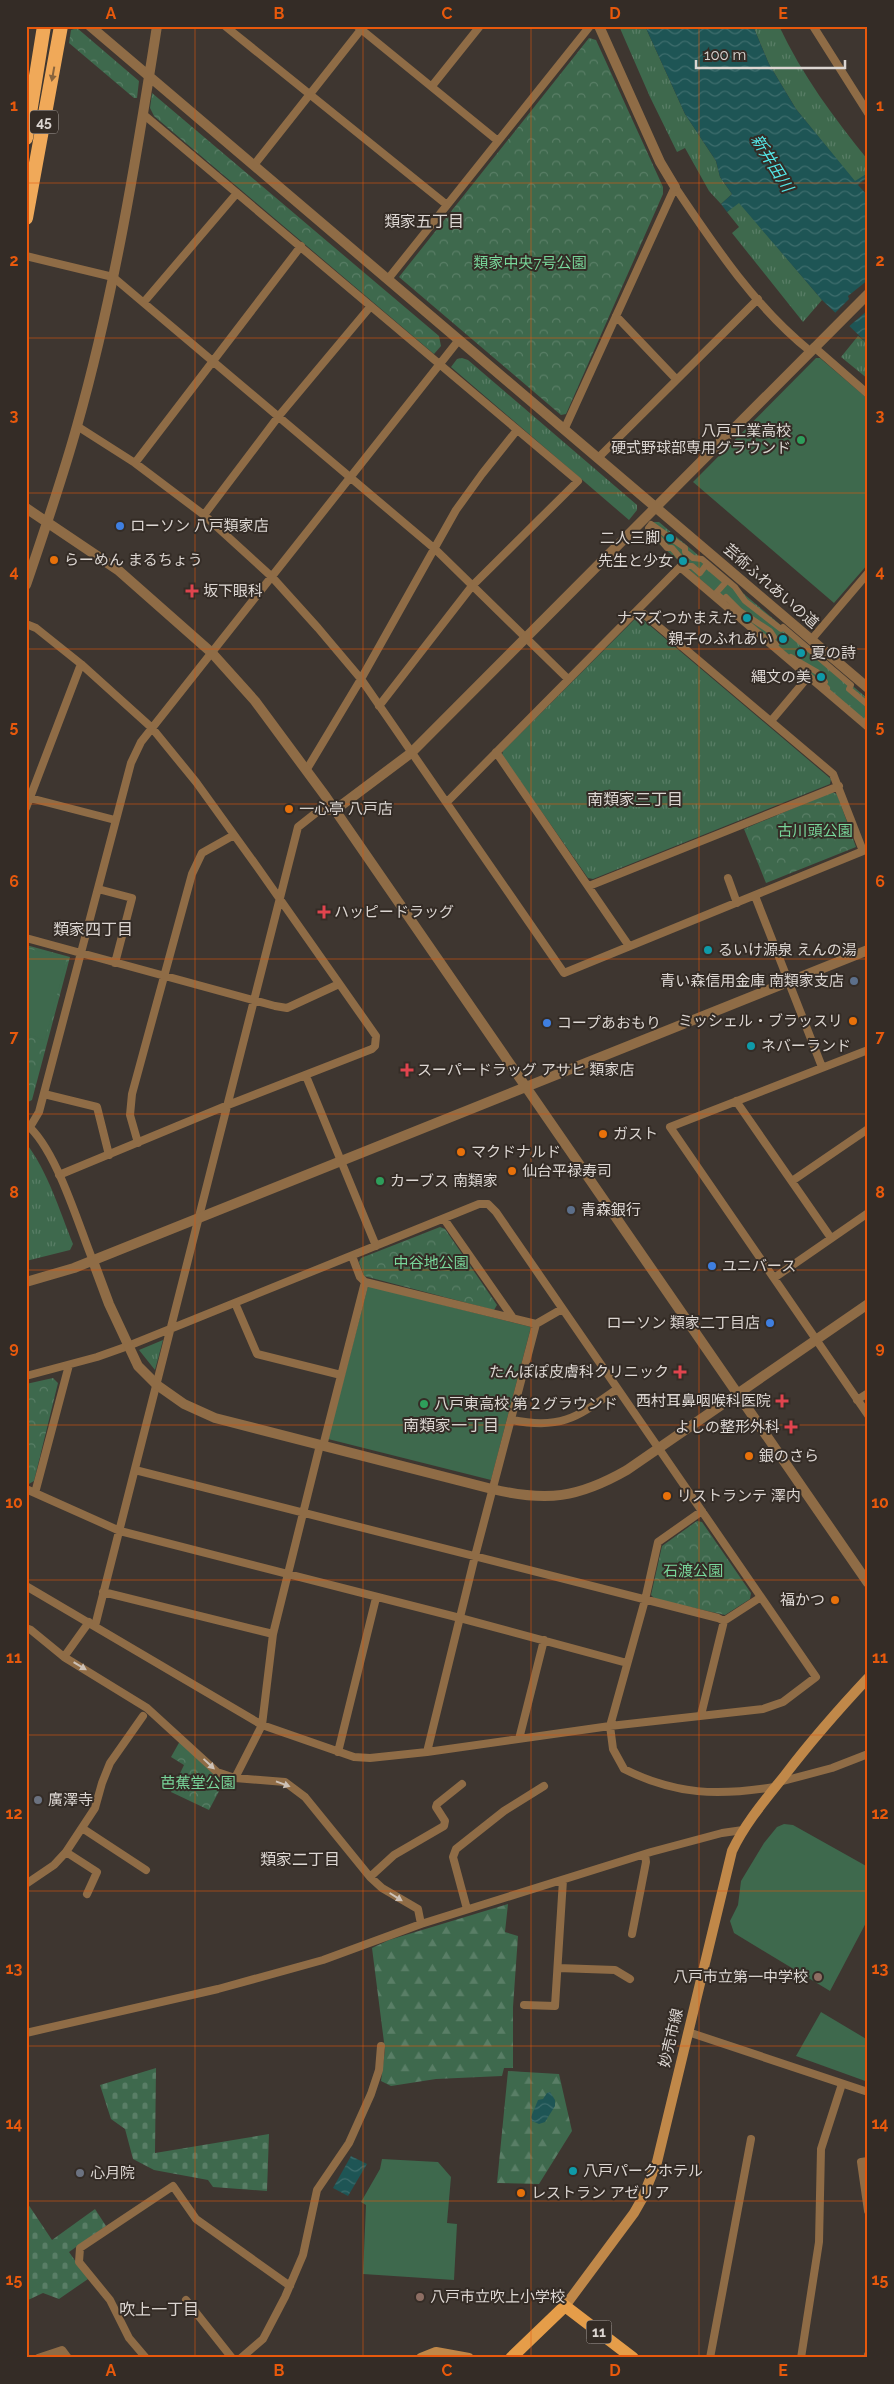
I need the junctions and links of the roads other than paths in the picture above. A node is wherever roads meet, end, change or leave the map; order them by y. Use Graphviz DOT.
graph roads {
  1 [pos="44,26"];
  2 [pos="61,26"];
  3 [pos="90,26"];
  4 [pos="157,26"];
  5 [pos="225,26"];
  6 [pos="480,26"];
  7 [pos="590,26"];
  8 [pos="599,26"];
  9 [pos="813,26"];
  10 [pos="361,27"];
  11 [pos="150,77"];
  12 [pos="432,86"];
  13 [pos="310,94"];
  14 [pos="868,113"];
  15 [pos="143,114"];
  16 [pos="26,138"];
  17 [pos="498,141"];
  18 [pos="254,165"];
  19 [pos="675,187"];
  20 [pos="237,193"];
  21 [pos="447,204"];
  22 [pos="26,218"];
  23 [pos="301,246"];
  24 [pos="26,256"];
  25 [pos="114,277"];
  26 [pos="388,279"];
  27 [pos="868,294"];
  28 [pos="758,298"];
  29 [pos="144,302"];
  30 [pos="370,307"];
  31 [pos="616,316"];
  32 [pos="458,341"];
  33 [pos="812,349"];
  34 [pos="214,360"];
  35 [pos="439,364"];
  36 [pos="676,379"];
  37 [pos="868,394"];
  38 [pos="278,417"];
  39 [pos="77,426"];
  40 [pos="517,430"];
  41 [pos="564,430"];
  42 [pos="598,458"];
  43 [pos="135,463"];
  44 [pos="350,478"];
  45 [pos="655,506"];
  46 [pos="26,508"];
  47 [pos="204,515"];
  48 [pos="48,521"];
  49 [pos="435,549"];
  50 [pos="868,573"];
  51 [pos="272,577"];
  52 [pos="26,585"];
  53 [pos="472,586"];
  54 [pos="639,610"];
  55 [pos="26,624"];
  56 [pos="527,638"];
  57 [pos="811,640"];
  58 [pos="212,653"];
  59 [pos="81,664"];
  60 [pos="808,677"];
  61 [pos="361,679"];
  62 [pos="568,679"];
  63 [pos="868,688"];
  64 [pos="868,705"];
  65 [pos="379,706"];
  66 [pos="771,721"];
  67 [pos="868,723"];
  68 [pos="868,727"];
  69 [pos="152,728"];
  70 [pos="496,752"];
  71 [pos="411,753"];
  72 [pos="307,769"];
  73 [pos="839,786"];
  74 [pos="28,797"];
  75 [pos="447,802"];
  76 [pos="26,808"];
  77 [pos="335,810"];
  78 [pos="115,820"];
  79 [pos="234,835"];
  80 [pos="865,850"];
  81 [pos="728,878"];
  82 [pos="588,886"];
  83 [pos="98,889"];
  84 [pos="755,896"];
  85 [pos="280,898"];
  86 [pos="737,903"];
  87 [pos="26,938"];
  88 [pos="629,946"];
  89 [pos="868,950"];
  90 [pos="81,954"];
  91 [pos="115,963"];
  92 [pos="164,977"];
  93 [pos="790,981"];
  94 [pos="339,984"];
  95 [pos="253,1001"];
  96 [pos="868,1050"];
  97 [pos="822,1067"];
  98 [pos="306,1076"];
  99 [pos="525,1086"];
  100 [pos="44,1094"];
  101 [pos="736,1101"];
  102 [pos="228,1105"];
  103 [pos="28,1125"];
  104 [pos="868,1128"];
  105 [pos="138,1143"];
  106 [pos="109,1155"];
  107 [pos="340,1161"];
  108 [pos="59,1175"];
  109 [pos="792,1181"];
  110 [pos="868,1213"];
  111 [pos="199,1218"];
  112 [pos="444,1219"];
  113 [pos="831,1238"];
  114 [pos="376,1246"];
  115 [pos="352,1256"];
  116 [pos="92,1261"];
  117 [pos="774,1278"];
  118 [pos="26,1282"];
  119 [pos="365,1282"];
  120 [pos="235,1303"];
  121 [pos="868,1304"];
  122 [pos="562,1308"];
  123 [pos="513,1318"];
  124 [pos="536,1324"];
  125 [pos="171,1329"];
  126 [pos="816,1340"];
  127 [pos="128,1346"];
  128 [pos="69,1365"];
  129 [pos="341,1375"];
  130 [pos="26,1376"];
  131 [pos="157,1385"];
  132 [pos="617,1389"];
  133 [pos="868,1393"];
  134 [pos="738,1394"];
  135 [pos="857,1400"];
  136 [pos="868,1415"];
  137 [pos="512,1420"];
  138 [pos="322,1446"];
  139 [pos="659,1447"];
  140 [pos="135,1470"];
  141 [pos="492,1489"];
  142 [pos="26,1490"];
  143 [pos="35,1493"];
  144 [pos="702,1511"];
  145 [pos="304,1513"];
  146 [pos="120,1531"];
  147 [pos="475,1556"];
  148 [pos="288,1574"];
  149 [pos="868,1582"];
  150 [pos="26,1586"];
  151 [pos="103,1592"];
  152 [pos="760,1597"];
  153 [pos="376,1598"];
  154 [pos="645,1600"];
  155 [pos="460,1618"];
  156 [pos="724,1622"];
  157 [pos="92,1624"];
  158 [pos="26,1628"];
  159 [pos="273,1634"];
  160 [pos="544,1640"];
  161 [pos="64,1657"];
  162 [pos="626,1663"];
  163 [pos="868,1678"];
  164 [pos="701,1714"];
  165 [pos="143,1716"];
  166 [pos="262,1725"];
  167 [pos="610,1726"];
  168 [pos="519,1739"];
  169 [pos="338,1752"];
  170 [pos="427,1752"];
  171 [pos="868,1754"];
  172 [pos="235,1778"];
  173 [pos="462,1784"];
  174 [pos="777,1784"];
  175 [pos="544,1786"];
  176 [pos="82,1828"];
  177 [pos="743,1830"];
  178 [pos="66,1852"];
  179 [pos="645,1854"];
  180 [pos="146,1870"];
  181 [pos="370,1876"];
  182 [pos="563,1880"];
  183 [pos="26,1884"];
  184 [pos="86,1894"];
  185 [pos="467,1910"];
  186 [pos="421,1924"];
  187 [pos="632,1934"];
  188 [pos="558,1968"];
  189 [pos="630,1979"];
  190 [pos="524,2005"];
  191 [pos="688,2032"];
  192 [pos="26,2033"];
  193 [pos="381,2046"];
  194 [pos="842,2084"];
  195 [pos="868,2092"];
  196 [pos="751,2139"];
  197 [pos="868,2161"];
  198 [pos="868,2211"];
  199 [pos="290,2286"];
  200 [pos="186,2300"];
  201 [pos="565,2306"];
  202 [pos="38,2358"];
  203 [pos="68,2358"];
  204 [pos="146,2358"];
  205 [pos="232,2358"];
  206 [pos="241,2358"];
  207 [pos="422,2358"];
  208 [pos="470,2358"];
  209 [pos="511,2358"];
  210 [pos="633,2358"];
  211 [pos="710,2358"];
  212 [pos="800,2358"];
  1 -- 16 [label="highway, 45"];
  2 -- 22 [label="highway, 45, one-way"];
  3 -- 11 [label="street, 芸術ふれあいの道"];
  4 -- 11 [label="street"];
  5 -- 13 [label="street"];
  6 -- 12 [label="street"];
  7 -- 17 [label="street"];
  8 -- 19 [label="street"];
  9 -- 14 [label="street"];
  10 -- 12 [label="street"];
  10 -- 13 [label="street"];
  11 -- 15 [label="street"];
  11 -- 18 [label="street, 芸術ふれあいの道"];
  12 -- 17 [label="street"];
  13 -- 18 [label="street"];
  13 -- 21 [label="street"];
  15 -- 20 [label="street"];
  15 -- 25 [label="street"];
  17 -- 21 [label="street"];
  18 -- 26 [label="street, 芸術ふれあいの道"];
  19 -- 28 [label="street"];
  19 -- 31 [label="street"];
  20 -- 23 [label="street"];
  20 -- 29 [label="street"];
  21 -- 26 [label="street"];
  23 -- 30 [label="street"];
  23 -- 34 [label="street"];
  24 -- 25 [label="street"];
  25 -- 29 [label="street"];
  25 -- 39 [label="street"];
  26 -- 32 [label="street, 芸術ふれあいの道"];
  27 -- 33 [label="street"];
  28 -- 33 [label="street"];
  28 -- 36 [label="street"];
  29 -- 34 [label="street"];
  30 -- 35 [label="street"];
  30 -- 38 [label="street"];
  31 -- 36 [label="street"];
  31 -- 41 [label="street"];
  32 -- 35 [label="street"];
  32 -- 41 [label="street, 芸術ふれあいの道"];
  33 -- 37 [label="street"];
  33 -- 45 [label="street"];
  34 -- 38 [label="street"];
  34 -- 43 [label="street"];
  35 -- 40 [label="street"];
  35 -- 44 [label="street"];
  36 -- 42 [label="street"];
  38 -- 44 [label="street"];
  38 -- 47 [label="street"];
  39 -- 43 [label="street"];
  39 -- 48 [label="street"];
  40 -- 49 [label="street"];
  40 -- 53 [label="street"];
  41 -- 42 [label="street, 芸術ふれあいの道"];
  42 -- 45 [label="street, 芸術ふれあいの道"];
  43 -- 47 [label="street"];
  44 -- 49 [label="street"];
  44 -- 51 [label="street"];
  45 -- 56 [label="street"];
  45 -- 57 [label="street, 芸術ふれあいの道"];
  46 -- 48 [label="street"];
  47 -- 51 [label="street"];
  48 -- 52 [label="street"];
  48 -- 58 [label="street"];
  49 -- 53 [label="street"];
  49 -- 61 [label="street"];
  50 -- 57 [label="street"];
  51 -- 58 [label="street"];
  51 -- 61 [label="street"];
  53 -- 56 [label="street"];
  53 -- 65 [label="street"];
  54 -- 60 [label="street"];
  54 -- 62 [label="street"];
  54 -- 66 [label="street"];
  55 -- 59 [label="street"];
  56 -- 62 [label="street"];
  56 -- 71 [label="street"];
  57 -- 63 [label="street, 芸術ふれあいの道"];
  58 -- 69 [label="street"];
  58 -- 72 [label="street"];
  59 -- 69 [label="street"];
  59 -- 74 [label="street"];
  60 -- 66 [label="street"];
  60 -- 68 [label="street"];
  61 -- 65 [label="street"];
  61 -- 72 [label="street"];
  62 -- 70 [label="street"];
  64 -- 67 [label="street"];
  65 -- 71 [label="street"];
  66 -- 73 [label="street"];
  69 -- 78 [label="street"];
  69 -- 79 [label="street"];
  70 -- 75 [label="street"];
  70 -- 82 [label="street"];
  71 -- 75 [label="street"];
  71 -- 77 [label="street"];
  72 -- 77 [label="street"];
  73 -- 80 [label="street"];
  73 -- 82 [label="street"];
  74 -- 76 [label="street"];
  74 -- 78 [label="street"];
  75 -- 88 [label="street"];
  77 -- 85 [label="street"];
  77 -- 99 [label="street"];
  78 -- 83 [label="street"];
  79 -- 85 [label="street"];
  79 -- 92 [label="street"];
  80 -- 84 [label="street"];
  81 -- 86 [label="street"];
  82 -- 88 [label="street"];
  83 -- 90 [label="street"];
  83 -- 91 [label="street"];
  84 -- 86 [label="street"];
  84 -- 93 [label="street"];
  85 -- 94 [label="street"];
  85 -- 95 [label="street"];
  86 -- 88 [label="street"];
  87 -- 90 [label="street"];
  89 -- 93 [label="street"];
  90 -- 91 [label="street"];
  90 -- 100 [label="street"];
  91 -- 92 [label="street"];
  92 -- 95 [label="street"];
  92 -- 105 [label="street"];
  93 -- 97 [label="street"];
  93 -- 99 [label="street"];
  94 -- 95 [label="street"];
  94 -- 98 [label="street"];
  95 -- 102 [label="street"];
  96 -- 97 [label="street"];
  97 -- 101 [label="street"];
  98 -- 102 [label="street"];
  98 -- 107 [label="street"];
  99 -- 107 [label="street"];
  99 -- 134 [label="street"];
  100 -- 103 [label="street"];
  100 -- 106 [label="street"];
  101 -- 109 [label="street"];
  101 -- 117 [label="street"];
  102 -- 105 [label="street"];
  102 -- 111 [label="street"];
  103 -- 108 [label="street"];
  104 -- 109 [label="street"];
  105 -- 106 [label="street"];
  106 -- 108 [label="street"];
  107 -- 111 [label="street"];
  107 -- 114 [label="street"];
  108 -- 116 [label="street"];
  109 -- 113 [label="street"];
  110 -- 113 [label="street"];
  111 -- 116 [label="street"];
  111 -- 125 [label="street"];
  112 -- 114 [label="street"];
  112 -- 122 [label="street"];
  112 -- 123 [label="street"];
  113 -- 117 [label="street"];
  114 -- 115 [label="street"];
  115 -- 119 [label="street"];
  115 -- 120 [label="street"];
  116 -- 118 [label="street"];
  116 -- 127 [label="street"];
  117 -- 126 [label="street"];
  119 -- 123 [label="street"];
  119 -- 129 [label="street"];
  120 -- 125 [label="street"];
  120 -- 129 [label="street"];
  121 -- 126 [label="street"];
  122 -- 124 [label="street"];
  122 -- 132 [label="street"];
  123 -- 124 [label="street"];
  124 -- 137 [label="street"];
  125 -- 127 [label="street"];
  125 -- 131 [label="street"];
  126 -- 134 [label="street"];
  126 -- 135 [label="street"];
  127 -- 128 [label="street"];
  127 -- 131 [label="street"];
  128 -- 130 [label="street"];
  128 -- 143 [label="street"];
  129 -- 138 [label="street"];
  131 -- 138 [label="street"];
  131 -- 140 [label="street"];
  132 -- 137 [label="street"];
  132 -- 139 [label="street"];
  133 -- 135 [label="street"];
  134 -- 139 [label="street"];
  134 -- 149 [label="street"];
  135 -- 136 [label="street"];
  137 -- 141 [label="street"];
  138 -- 141 [label="street"];
  138 -- 145 [label="street"];
  139 -- 141 [label="street"];
  139 -- 144 [label="street"];
  140 -- 145 [label="street"];
  140 -- 146 [label="street"];
  141 -- 147 [label="street"];
  142 -- 143 [label="street"];
  143 -- 146 [label="street"];
  144 -- 152 [label="street"];
  144 -- 154 [label="street"];
  145 -- 147 [label="street"];
  145 -- 148 [label="street"];
  146 -- 148 [label="street"];
  146 -- 151 [label="street"];
  147 -- 154 [label="street"];
  147 -- 155 [label="street"];
  148 -- 153 [label="street"];
  148 -- 159 [label="street"];
  150 -- 157 [label="street"];
  151 -- 157 [label="street"];
  151 -- 159 [label="street"];
  152 -- 156 [label="street"];
  152 -- 164 [label="street"];
  153 -- 155 [label="street"];
  153 -- 169 [label="street"];
  154 -- 156 [label="street"];
  154 -- 162 [label="street"];
  155 -- 160 [label="street"];
  155 -- 170 [label="street"];
  156 -- 164 [label="street"];
  157 -- 161 [label="street"];
  157 -- 166 [label="street"];
  158 -- 161 [label="street"];
  159 -- 166 [label="street"];
  160 -- 162 [label="street"];
  160 -- 168 [label="street"];
  161 -- 172 [label="street, one-way"];
  162 -- 167 [label="street"];
  163 -- 174 [label="main road, 妙売市線"];
  164 -- 167 [label="street"];
  165 -- 176 [label="street"];
  166 -- 169 [label="street"];
  166 -- 172 [label="street"];
  167 -- 168 [label="street"];
  167 -- 174 [label="street"];
  168 -- 170 [label="street"];
  169 -- 170 [label="street"];
  171 -- 174 [label="street"];
  172 -- 181 [label="street, one-way"];
  173 -- 181 [label="street"];
  174 -- 177 [label="main road, 妙売市線"];
  175 -- 185 [label="street"];
  176 -- 178 [label="street"];
  176 -- 180 [label="street"];
  177 -- 179 [label="street"];
  177 -- 191 [label="main road, 妙売市線"];
  178 -- 183 [label="street"];
  178 -- 184 [label="street"];
  179 -- 182 [label="street"];
  179 -- 187 [label="street"];
  181 -- 186 [label="street, one-way"];
  182 -- 185 [label="street"];
  182 -- 188 [label="street"];
  185 -- 186 [label="street"];
  186 -- 192 [label="street"];
  188 -- 189 [label="street"];
  188 -- 190 [label="street"];
  191 -- 194 [label="street"];
  191 -- 201 [label="main road, 妙売市線"];
  193 -- 199 [label="street"];
  194 -- 195 [label="street"];
  194 -- 212 [label="street"];
  196 -- 211 [label="street"];
  197 -- 198 [label="street"];
  199 -- 204 [label="street"];
  199 -- 206 [label="street"];
  200 -- 205 [label="street"];
  201 -- 209 [label="main road"];
  201 -- 210 [label="main road, 11"];
  202 -- 203 [label="street"];
  207 -- 208 [label="main road"];
}
